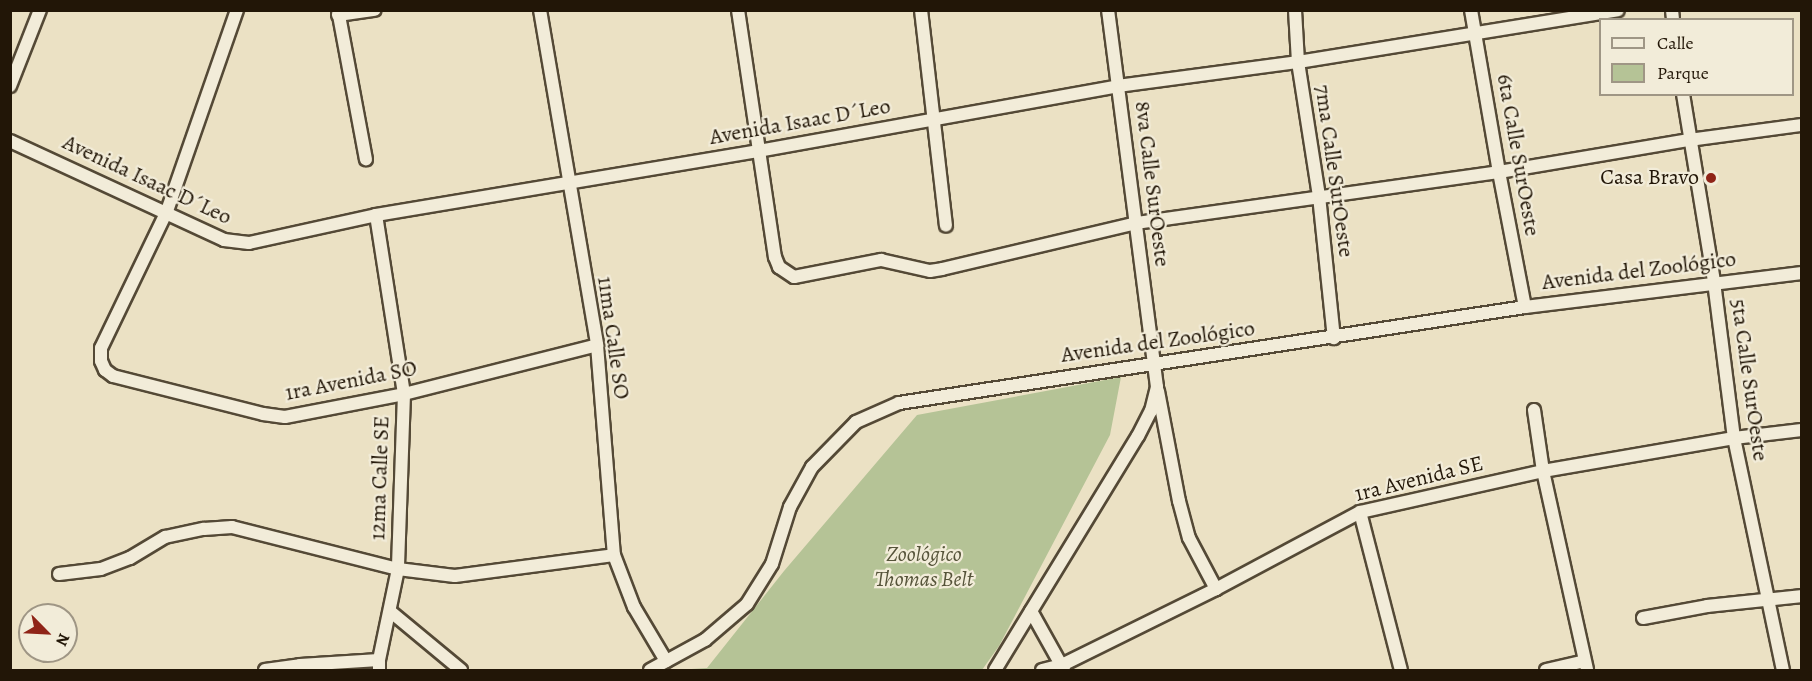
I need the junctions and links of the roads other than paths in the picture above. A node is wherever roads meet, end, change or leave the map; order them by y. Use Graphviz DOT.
graph roads {
  1 [pos="40,10"];
  2 [pos="375,10"];
  3 [pos="540,10"];
  4 [pos="738,10"];
  5 [pos="921,10"];
  6 [pos="1108,10"];
  7 [pos="1295,10"];
  8 [pos="1471,10"];
  9 [pos="1618,10"];
  10 [pos="235,11"];
  11 [pos="338,13"];
  12 [pos="1475,33"];
  13 [pos="1298,62"];
  14 [pos="10,86"];
  15 [pos="1118,86"];
  16 [pos="1683,96"];
  17 [pos="935,119"];
  18 [pos="1802,126"];
  19 [pos="1689,140"];
  20 [pos="10,141"];
  21 [pos="758,151"];
  22 [pos="366,159"];
  23 [pos="1499,172"];
  24 [pos="568,183"];
  25 [pos="1319,196"];
  26 [pos="166,211"];
  27 [pos="376,214"];
  28 [pos="1136,223"];
  29 [pos="946,226"];
  30 [pos="1802,273"];
  31 [pos="1714,282"];
  32 [pos="1526,307"];
  33 [pos="1334,338"];
  34 [pos="597,345"];
  35 [pos="1153,363"];
  36 [pos="1157,387"];
  37 [pos="404,394"];
  38 [pos="1534,410"];
  39 [pos="1802,430"];
  40 [pos="1734,438"];
  41 [pos="1543,471"];
  42 [pos="1360,512"];
  43 [pos="614,555"];
  44 [pos="398,569"];
  45 [pos="59,574"];
  46 [pos="1216,590"];
  47 [pos="1802,596"];
  48 [pos="1766,600"];
  49 [pos="1031,611"];
  50 [pos="391,612"];
  51 [pos="1643,618"];
  52 [pos="666,661"];
  53 [pos="379,665"];
  54 [pos="1585,666"];
  55 [pos="286,668"];
  56 [pos="1063,668"];
  57 [pos="265,670"];
  58 [pos="461,670"];
  59 [pos="650,670"];
  60 [pos="995,670"];
  61 [pos="1042,670"];
  62 [pos="1401,670"];
  63 [pos="1546,670"];
  64 [pos="1783,670"];
  1 -- 14 [label="street"];
  2 -- 11 [label="street"];
  3 -- 24 [label="street, 11ma Calle SO"];
  4 -- 21 [label="street"];
  5 -- 17 [label="street"];
  6 -- 15 [label="street, 8va Calle SurOeste"];
  7 -- 13 [label="street, 7ma Calle SurOeste"];
  8 -- 12 [label="street, 6ta Calle SurOeste"];
  9 -- 12 [label="street, Avenida Isaac D´Leo"];
  10 -- 26 [label="street"];
  11 -- 22 [label="street"];
  12 -- 13 [label="street, Avenida Isaac D´Leo"];
  12 -- 23 [label="street, 6ta Calle SurOeste"];
  13 -- 15 [label="street, Avenida Isaac D´Leo"];
  13 -- 25 [label="street, 7ma Calle SurOeste"];
  15 -- 17 [label="street, Avenida Isaac D´Leo"];
  15 -- 28 [label="street, 8va Calle SurOeste"];
  16 -- 19 [label="street, 5ta Calle SurOeste"];
  17 -- 21 [label="street, Avenida Isaac D´Leo"];
  17 -- 29 [label="street"];
  18 -- 19 [label="street"];
  19 -- 23 [label="street"];
  19 -- 31 [label="street, 5ta Calle SurOeste"];
  20 -- 26 [label="street, Avenida Isaac D´Leo"];
  21 -- 24 [label="street, Avenida Isaac D´Leo"];
  21 -- 28 [label="street"];
  23 -- 25 [label="street"];
  23 -- 32 [label="street, 6ta Calle SurOeste"];
  24 -- 27 [label="street, Avenida Isaac D´Leo"];
  24 -- 34 [label="street, 11ma Calle SO"];
  25 -- 28 [label="street"];
  25 -- 33 [label="street, 7ma Calle SurOeste"];
  26 -- 27 [label="street, Avenida Isaac D´Leo"];
  26 -- 37 [label="street, 1ra Avenida SO"];
  27 -- 37 [label="street, 12ma Calle SE"];
  28 -- 35 [label="street, 8va Calle SurOeste"];
  30 -- 31 [label="street, Avenida del Zoológico"];
  31 -- 32 [label="street, Avenida del Zoológico"];
  31 -- 40 [label="street, 5ta Calle SurOeste"];
  32 -- 33 [label="street, Avenida del Zoológico"];
  33 -- 35 [label="street, Avenida del Zoológico"];
  34 -- 37 [label="street, 1ra Avenida SO"];
  34 -- 43 [label="street, 11ma Calle SO"];
  35 -- 36 [label="street, 8va Calle SurOeste"];
  35 -- 52 [label="street, Avenida del Zoológico"];
  36 -- 46 [label="street, 8va Calle SurOeste"];
  36 -- 49 [label="street"];
  37 -- 44 [label="street, 12ma Calle SE"];
  38 -- 41 [label="street"];
  39 -- 40 [label="street, 1ra Avenida SE"];
  40 -- 41 [label="street, 1ra Avenida SE"];
  40 -- 48 [label="street, 5ta Calle SurOeste"];
  41 -- 42 [label="street, 1ra Avenida SE"];
  41 -- 54 [label="street"];
  42 -- 46 [label="street, 1ra Avenida SE"];
  42 -- 62 [label="street"];
  43 -- 44 [label="street"];
  43 -- 52 [label="street, 11ma Calle SO"];
  44 -- 45 [label="street"];
  44 -- 50 [label="street, 12ma Calle SE"];
  46 -- 56 [label="street, 1ra Avenida SE"];
  47 -- 48 [label="street"];
  48 -- 51 [label="street"];
  48 -- 64 [label="street, 5ta Calle SurOeste"];
  49 -- 56 [label="street"];
  49 -- 60 [label="street"];
  50 -- 53 [label="street, 12ma Calle SE"];
  50 -- 58 [label="street"];
  52 -- 59 [label="street, Avenida del Zoológico"];
  53 -- 55 [label="street"];
  54 -- 63 [label="street"];
  55 -- 57 [label="street"];
  56 -- 61 [label="street, 1ra Avenida SE"];
}
